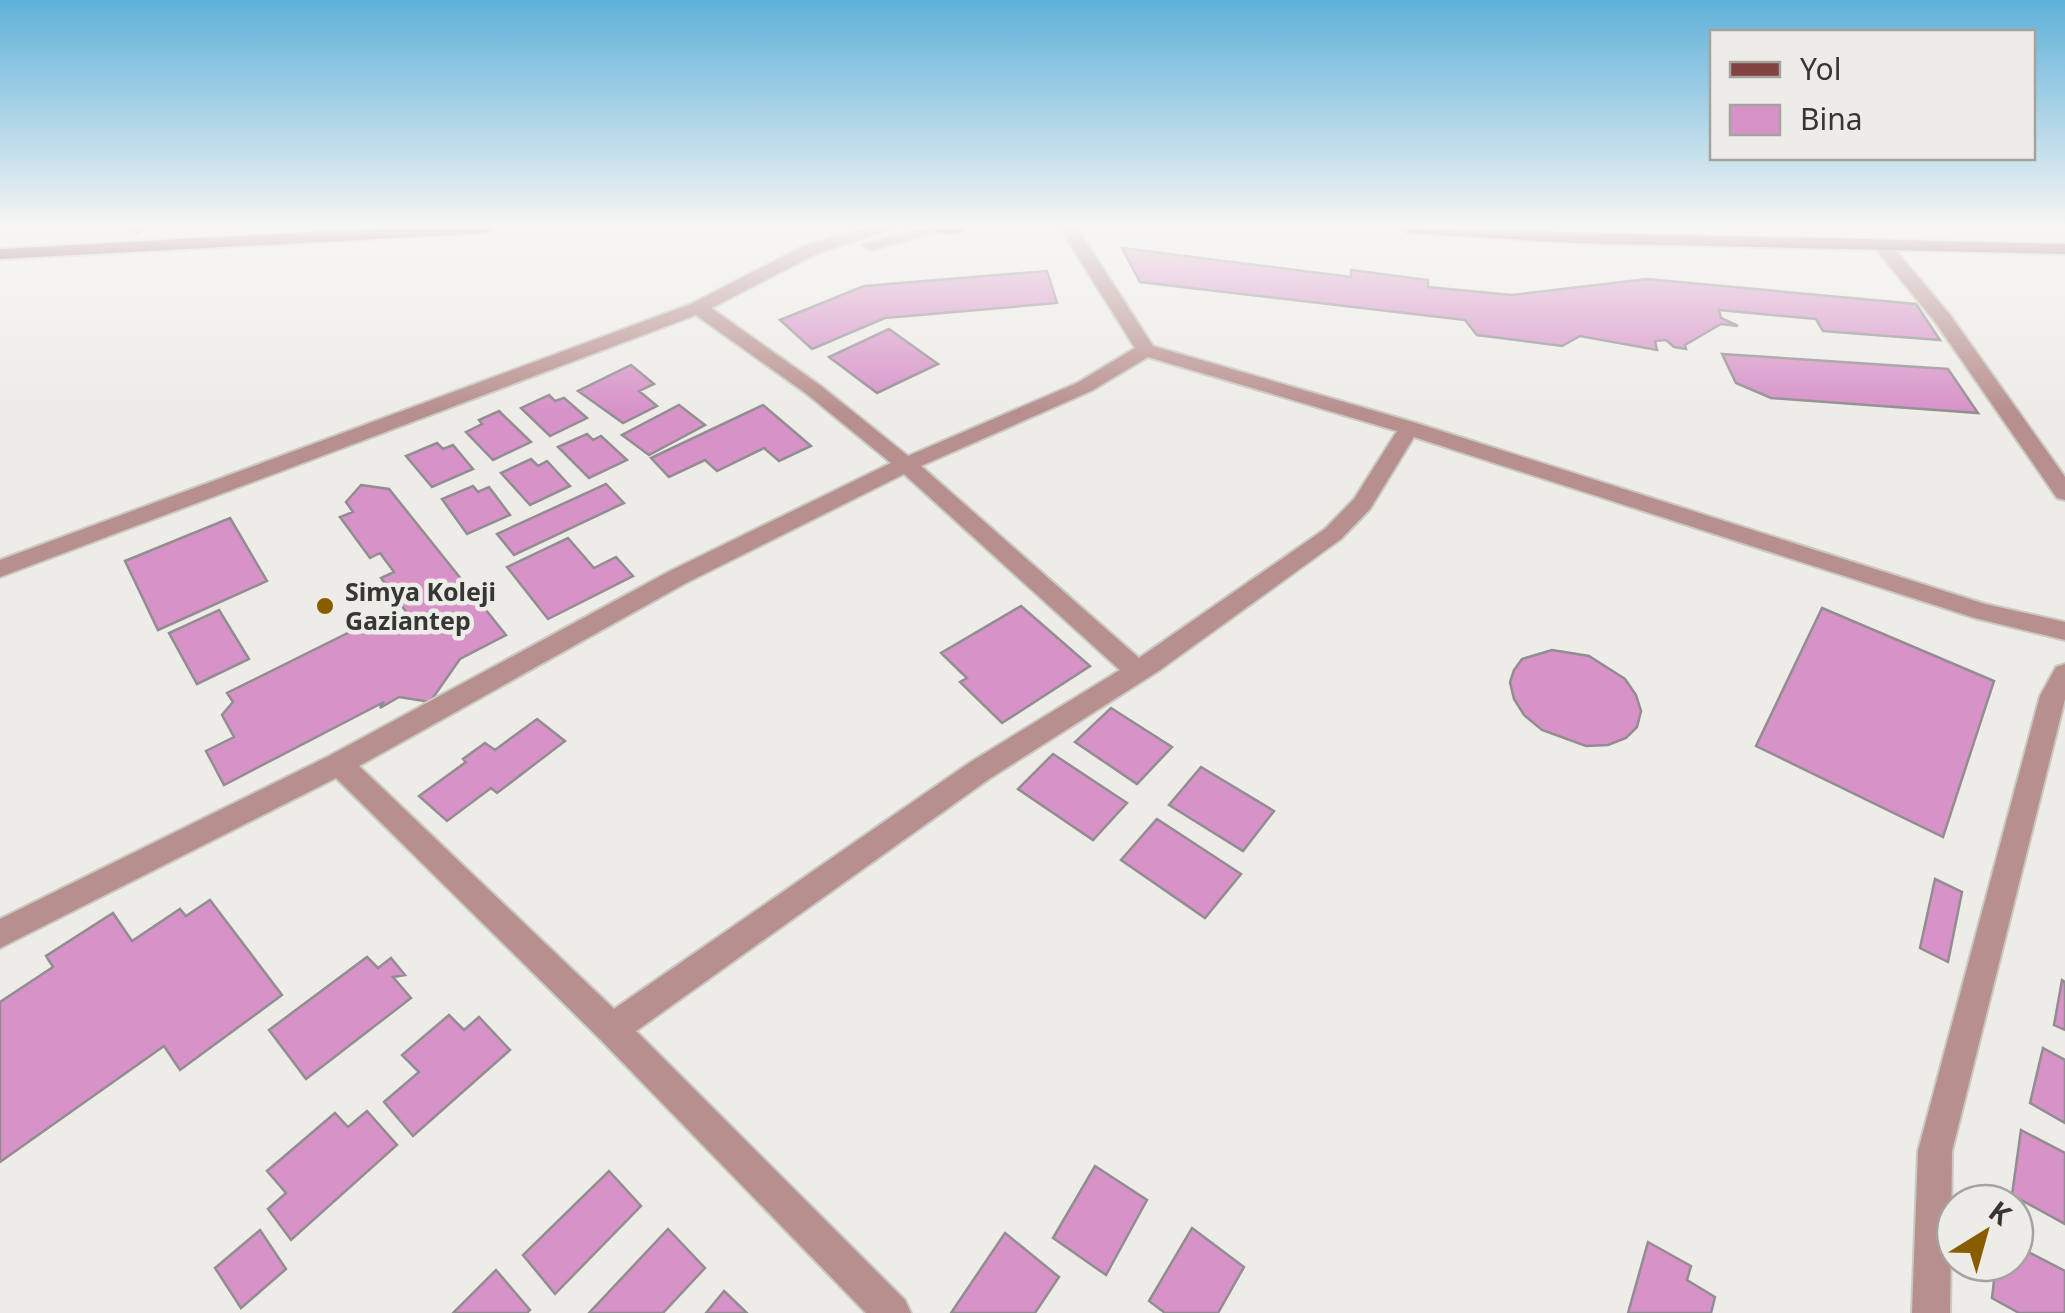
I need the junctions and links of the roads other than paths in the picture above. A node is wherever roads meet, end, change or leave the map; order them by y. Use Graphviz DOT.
graph roads {
  1 [pos="737,289"];
  2 [pos="1107,289"];
  3 [pos="1919,289"];
  4 [pos="698,308"];
  5 [pos="1146,350"];
  6 [pos="1408,428"];
  7 [pos="906,465"];
  8 [pos="2065,493"];
  9 [pos="0,569"];
  10 [pos="2065,632"];
  11 [pos="1138,671"];
  12 [pos="2065,674"];
  13 [pos="339,764"];
  14 [pos="0,934"];
  15 [pos="612,1028"];
  16 [pos="892,1313"];
  17 [pos="1931,1313"];
  1 -- 4 [label="street"];
  2 -- 5 [label="street"];
  3 -- 8 [label="street"];
  4 -- 7 [label="street"];
  4 -- 9 [label="street"];
  5 -- 6 [label="street"];
  5 -- 7 [label="street"];
  6 -- 10 [label="street"];
  6 -- 11 [label="street"];
  7 -- 11 [label="street"];
  7 -- 13 [label="street"];
  11 -- 15 [label="street"];
  12 -- 17 [label="street"];
  13 -- 14 [label="street"];
  13 -- 15 [label="street"];
  15 -- 16 [label="street"];
}
